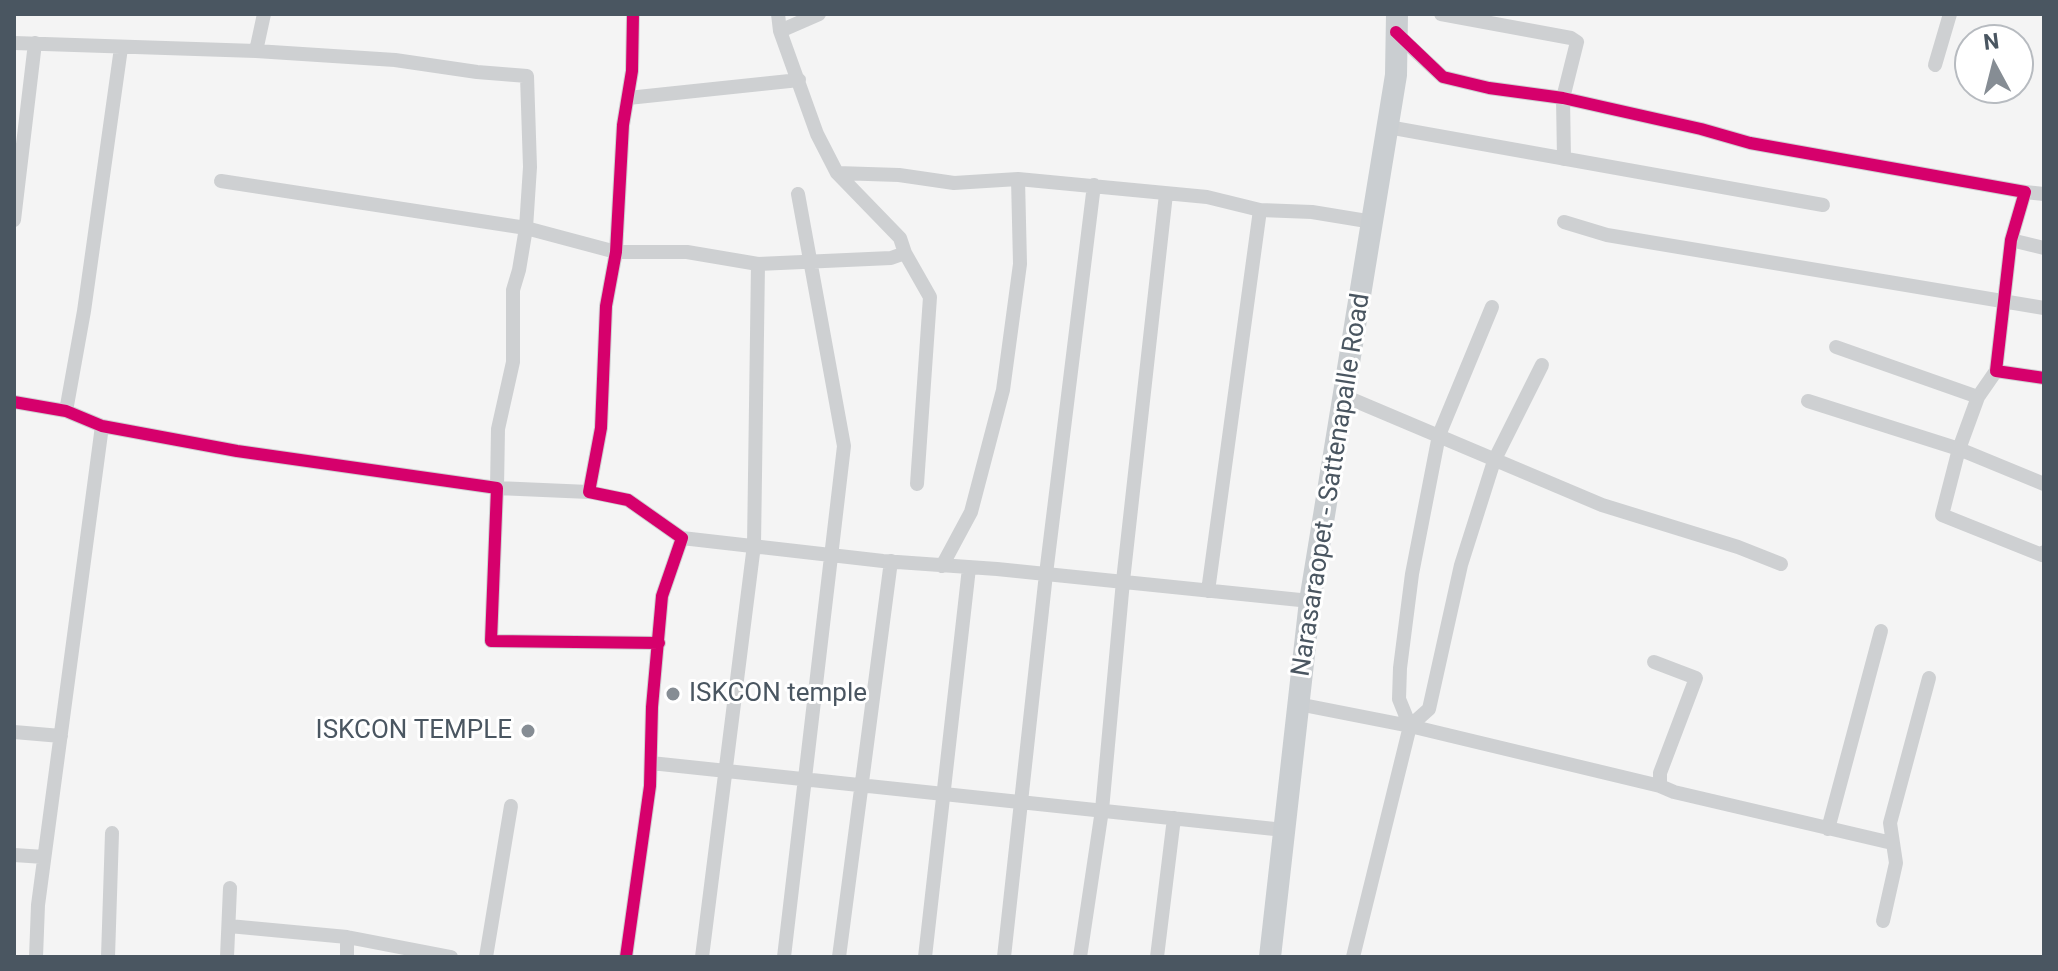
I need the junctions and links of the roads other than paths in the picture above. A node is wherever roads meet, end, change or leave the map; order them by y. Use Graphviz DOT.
graph roads {
  1 [pos="264,14"];
  2 [pos="633,14"];
  3 [pos="778,14"];
  4 [pos="819,14"];
  5 [pos="1441,14"];
  6 [pos="1950,14"];
  7 [pos="1396,23"];
  8 [pos="780,31"];
  9 [pos="14,43"];
  10 [pos="35,43"];
  11 [pos="121,48"];
  12 [pos="256,51"];
  13 [pos="1935,65"];
  14 [pos="799,80"];
  15 [pos="628,98"];
  16 [pos="1563,98"];
  17 [pos="1388,127"];
  18 [pos="1564,159"];
  19 [pos="837,173"];
  20 [pos="1018,179"];
  21 [pos="221,181"];
  22 [pos="1094,185"];
  23 [pos="2025,192"];
  24 [pos="798,194"];
  25 [pos="1166,194"];
  26 [pos="2044,194"];
  27 [pos="1823,205"];
  28 [pos="1260,210"];
  29 [pos="14,220"];
  30 [pos="1373,222"];
  31 [pos="1564,222"];
  32 [pos="526,228"];
  33 [pos="2011,240"];
  34 [pos="2044,248"];
  35 [pos="616,252"];
  36 [pos="905,253"];
  37 [pos="809,262"];
  38 [pos="758,264"];
  39 [pos="2002,301"];
  40 [pos="1492,307"];
  41 [pos="2044,308"];
  42 [pos="1836,347"];
  43 [pos="1542,365"];
  44 [pos="1996,371"];
  45 [pos="2044,378"];
  46 [pos="1344,396"];
  47 [pos="1978,397"];
  48 [pos="1808,401"];
  49 [pos="14,402"];
  50 [pos="66,411"];
  51 [pos="102,426"];
  52 [pos="1439,435"];
  53 [pos="1959,449"];
  54 [pos="1494,461"];
  55 [pos="917,484"];
  56 [pos="2044,484"];
  57 [pos="497,488"];
  58 [pos="589,492"];
  59 [pos="682,538"];
  60 [pos="754,545"];
  61 [pos="2044,552"];
  62 [pos="832,555"];
  63 [pos="891,561"];
  64 [pos="1781,564"];
  65 [pos="942,566"];
  66 [pos="969,568"];
  67 [pos="1046,574"];
  68 [pos="1123,581"];
  69 [pos="1208,591"];
  70 [pos="1310,601"];
  71 [pos="1881,631"];
  72 [pos="659,643"];
  73 [pos="1654,662"];
  74 [pos="1929,678"];
  75 [pos="1298,704"];
  76 [pos="1410,726"];
  77 [pos="14,732"];
  78 [pos="61,736"];
  79 [pos="651,763"];
  80 [pos="724,771"];
  81 [pos="804,779"];
  82 [pos="861,785"];
  83 [pos="1660,786"];
  84 [pos="942,793"];
  85 [pos="1021,802"];
  86 [pos="511,806"];
  87 [pos="1102,810"];
  88 [pos="1174,818"];
  89 [pos="1828,829"];
  90 [pos="1284,830"];
  91 [pos="112,833"];
  92 [pos="1892,843"];
  93 [pos="14,855"];
  94 [pos="44,857"];
  95 [pos="230,888"];
  96 [pos="1883,921"];
  97 [pos="229,926"];
  98 [pos="347,937"];
  99 [pos="36,957"];
  100 [pos="108,957"];
  101 [pos="227,957"];
  102 [pos="347,957"];
  103 [pos="451,957"];
  104 [pos="486,957"];
  105 [pos="626,957"];
  106 [pos="702,957"];
  107 [pos="784,957"];
  108 [pos="839,957"];
  109 [pos="925,957"];
  110 [pos="1004,957"];
  111 [pos="1080,957"];
  112 [pos="1157,957"];
  113 [pos="1270,957"];
  114 [pos="1353,957"];
  1 -- 12 [label="street"];
  2 -- 15 [label="street"];
  3 -- 8 [label="street"];
  4 -- 8 [label="street"];
  5 -- 16 [label="street"];
  6 -- 13 [label="street"];
  7 -- 16 [label="street"];
  7 -- 17 [label="main road, Narasaraopet - Sattenapalle Road"];
  8 -- 14 [label="street"];
  9 -- 10 [label="street"];
  10 -- 11 [label="street"];
  10 -- 29 [label="street"];
  11 -- 12 [label="street"];
  11 -- 50 [label="street"];
  12 -- 32 [label="street"];
  14 -- 15 [label="street"];
  14 -- 19 [label="street"];
  15 -- 35 [label="street"];
  16 -- 18 [label="street"];
  16 -- 23 [label="street"];
  17 -- 18 [label="street"];
  17 -- 30 [label="main road, Narasaraopet - Sattenapalle Road"];
  18 -- 27 [label="street"];
  19 -- 20 [label="street"];
  19 -- 36 [label="street"];
  20 -- 22 [label="street"];
  20 -- 65 [label="street"];
  21 -- 32 [label="street"];
  22 -- 25 [label="street"];
  22 -- 67 [label="street"];
  23 -- 26 [label="street"];
  23 -- 33 [label="street"];
  24 -- 37 [label="street"];
  25 -- 28 [label="street"];
  25 -- 68 [label="street"];
  28 -- 30 [label="street"];
  28 -- 69 [label="street"];
  30 -- 46 [label="main road, Narasaraopet - Sattenapalle Road"];
  31 -- 39 [label="street"];
  32 -- 35 [label="street"];
  32 -- 57 [label="street"];
  33 -- 34 [label="street"];
  33 -- 39 [label="street"];
  35 -- 38 [label="street"];
  35 -- 58 [label="street"];
  36 -- 37 [label="street"];
  36 -- 55 [label="street"];
  37 -- 38 [label="street"];
  37 -- 62 [label="street"];
  38 -- 60 [label="street"];
  39 -- 41 [label="street"];
  39 -- 44 [label="street"];
  40 -- 52 [label="street"];
  42 -- 47 [label="street"];
  43 -- 54 [label="street"];
  44 -- 45 [label="street"];
  44 -- 47 [label="street"];
  46 -- 52 [label="street"];
  46 -- 70 [label="main road, Narasaraopet - Sattenapalle Road"];
  47 -- 53 [label="street"];
  48 -- 53 [label="street"];
  49 -- 50 [label="street"];
  50 -- 51 [label="street"];
  51 -- 57 [label="street"];
  51 -- 78 [label="street"];
  52 -- 54 [label="street"];
  52 -- 76 [label="street"];
  53 -- 56 [label="street"];
  53 -- 61 [label="street"];
  54 -- 64 [label="street"];
  54 -- 76 [label="street"];
  57 -- 58 [label="street"];
  57 -- 72 [label="street"];
  58 -- 59 [label="street"];
  59 -- 60 [label="street"];
  59 -- 72 [label="street"];
  60 -- 62 [label="street"];
  60 -- 80 [label="street"];
  62 -- 63 [label="street"];
  62 -- 81 [label="street"];
  63 -- 65 [label="street"];
  63 -- 82 [label="street"];
  65 -- 66 [label="street"];
  66 -- 67 [label="street"];
  66 -- 84 [label="street"];
  67 -- 68 [label="street"];
  67 -- 85 [label="street"];
  68 -- 69 [label="street"];
  68 -- 87 [label="street"];
  69 -- 70 [label="street"];
  70 -- 75 [label="main road, Narasaraopet - Sattenapalle Road"];
  71 -- 89 [label="street"];
  72 -- 79 [label="street"];
  73 -- 83 [label="street"];
  74 -- 92 [label="street"];
  75 -- 76 [label="street"];
  75 -- 90 [label="main road, Narasaraopet - Sattenapalle Road"];
  76 -- 83 [label="street"];
  76 -- 114 [label="street"];
  77 -- 78 [label="street"];
  78 -- 94 [label="street"];
  79 -- 80 [label="street"];
  79 -- 105 [label="street"];
  80 -- 81 [label="street"];
  80 -- 106 [label="street"];
  81 -- 82 [label="street"];
  81 -- 107 [label="street"];
  82 -- 84 [label="street"];
  82 -- 108 [label="street"];
  83 -- 89 [label="street"];
  84 -- 85 [label="street"];
  84 -- 109 [label="street"];
  85 -- 87 [label="street"];
  85 -- 110 [label="street"];
  86 -- 104 [label="street"];
  87 -- 88 [label="street"];
  87 -- 111 [label="street"];
  88 -- 90 [label="street"];
  88 -- 112 [label="street"];
  89 -- 92 [label="street"];
  90 -- 113 [label="main road, Narasaraopet - Sattenapalle Road"];
  91 -- 100 [label="street"];
  92 -- 96 [label="street"];
  93 -- 94 [label="street"];
  94 -- 99 [label="street"];
  95 -- 97 [label="street"];
  97 -- 98 [label="street"];
  97 -- 101 [label="street"];
  98 -- 102 [label="street"];
  98 -- 103 [label="street"];
}
